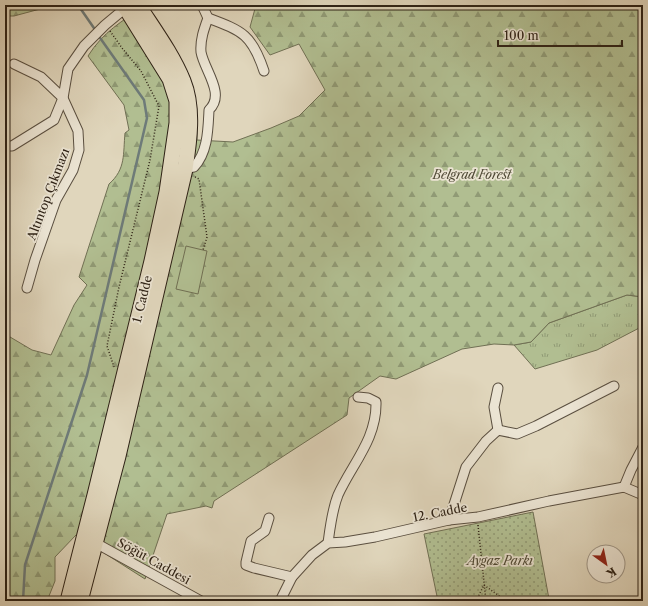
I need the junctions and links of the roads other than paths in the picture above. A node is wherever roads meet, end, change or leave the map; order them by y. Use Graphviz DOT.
graph roads {
  1 [pos="202,5"];
  2 [pos="129,6"];
  3 [pos="208,18"];
  4 [pos="14,64"];
  5 [pos="264,71"];
  6 [pos="63,98"];
  7 [pos="5,146"];
  8 [pos="183,168"];
  9 [pos="28,288"];
  10 [pos="614,386"];
  11 [pos="498,388"];
  12 [pos="358,397"];
  13 [pos="498,430"];
  14 [pos="643,447"];
  15 [pos="624,487"];
  16 [pos="643,495"];
  17 [pos="269,518"];
  18 [pos="449,520"];
  19 [pos="90,540"];
  20 [pos="328,543"];
  21 [pos="292,577"];
  22 [pos="282,599"];
  23 [pos="68,601"];
  24 [pos="80,601"];
  25 [pos="201,601"];
  1 -- 3 [label="street"];
  2 -- 6 [label="street"];
  2 -- 8 [label="main road, 1. Cadde"];
  3 -- 5 [label="street"];
  3 -- 8 [label="street"];
  4 -- 6 [label="street, Altıntop Çıkmazı"];
  6 -- 7 [label="street"];
  6 -- 9 [label="street, Altıntop Çıkmazı"];
  8 -- 19 [label="main road, 1. Cadde"];
  10 -- 13 [label="street"];
  11 -- 13 [label="street"];
  12 -- 20 [label="street"];
  13 -- 18 [label="street"];
  14 -- 15 [label="street"];
  15 -- 16 [label="street"];
  15 -- 18 [label="street, 12. Cadde"];
  17 -- 21 [label="street"];
  18 -- 20 [label="street, 12. Cadde"];
  19 -- 23 [label="main road, 1. Cadde"];
  19 -- 24 [label="main road, 1. Cadde"];
  19 -- 25 [label="street, Söğüt Caddesi"];
  20 -- 21 [label="street"];
  21 -- 22 [label="street"];
}
